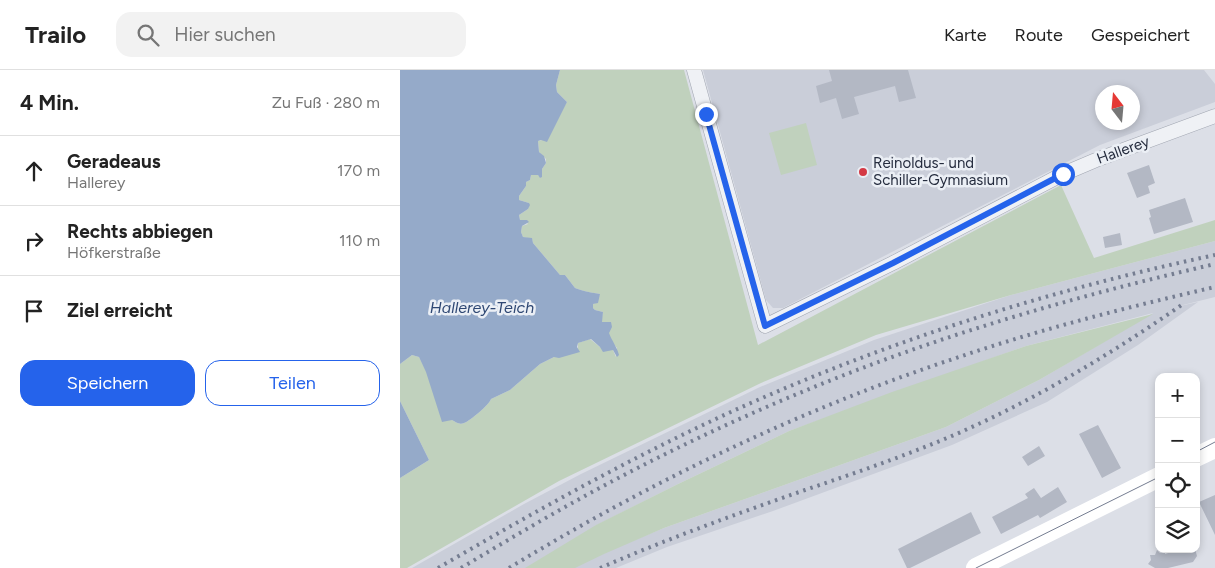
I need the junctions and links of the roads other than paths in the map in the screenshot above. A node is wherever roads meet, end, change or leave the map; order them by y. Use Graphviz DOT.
graph roads {
  1 [pos="694,70"];
  2 [pos="1215,116"];
  3 [pos="1215,448"];
  4 [pos="1200,455"];
  5 [pos="1155,479"];
  6 [pos="976,568"];
  1 -- 2 [label="street, Hallerey"];
  3 -- 4 [label="main road"];
  5 -- 6 [label="main road"];
}
